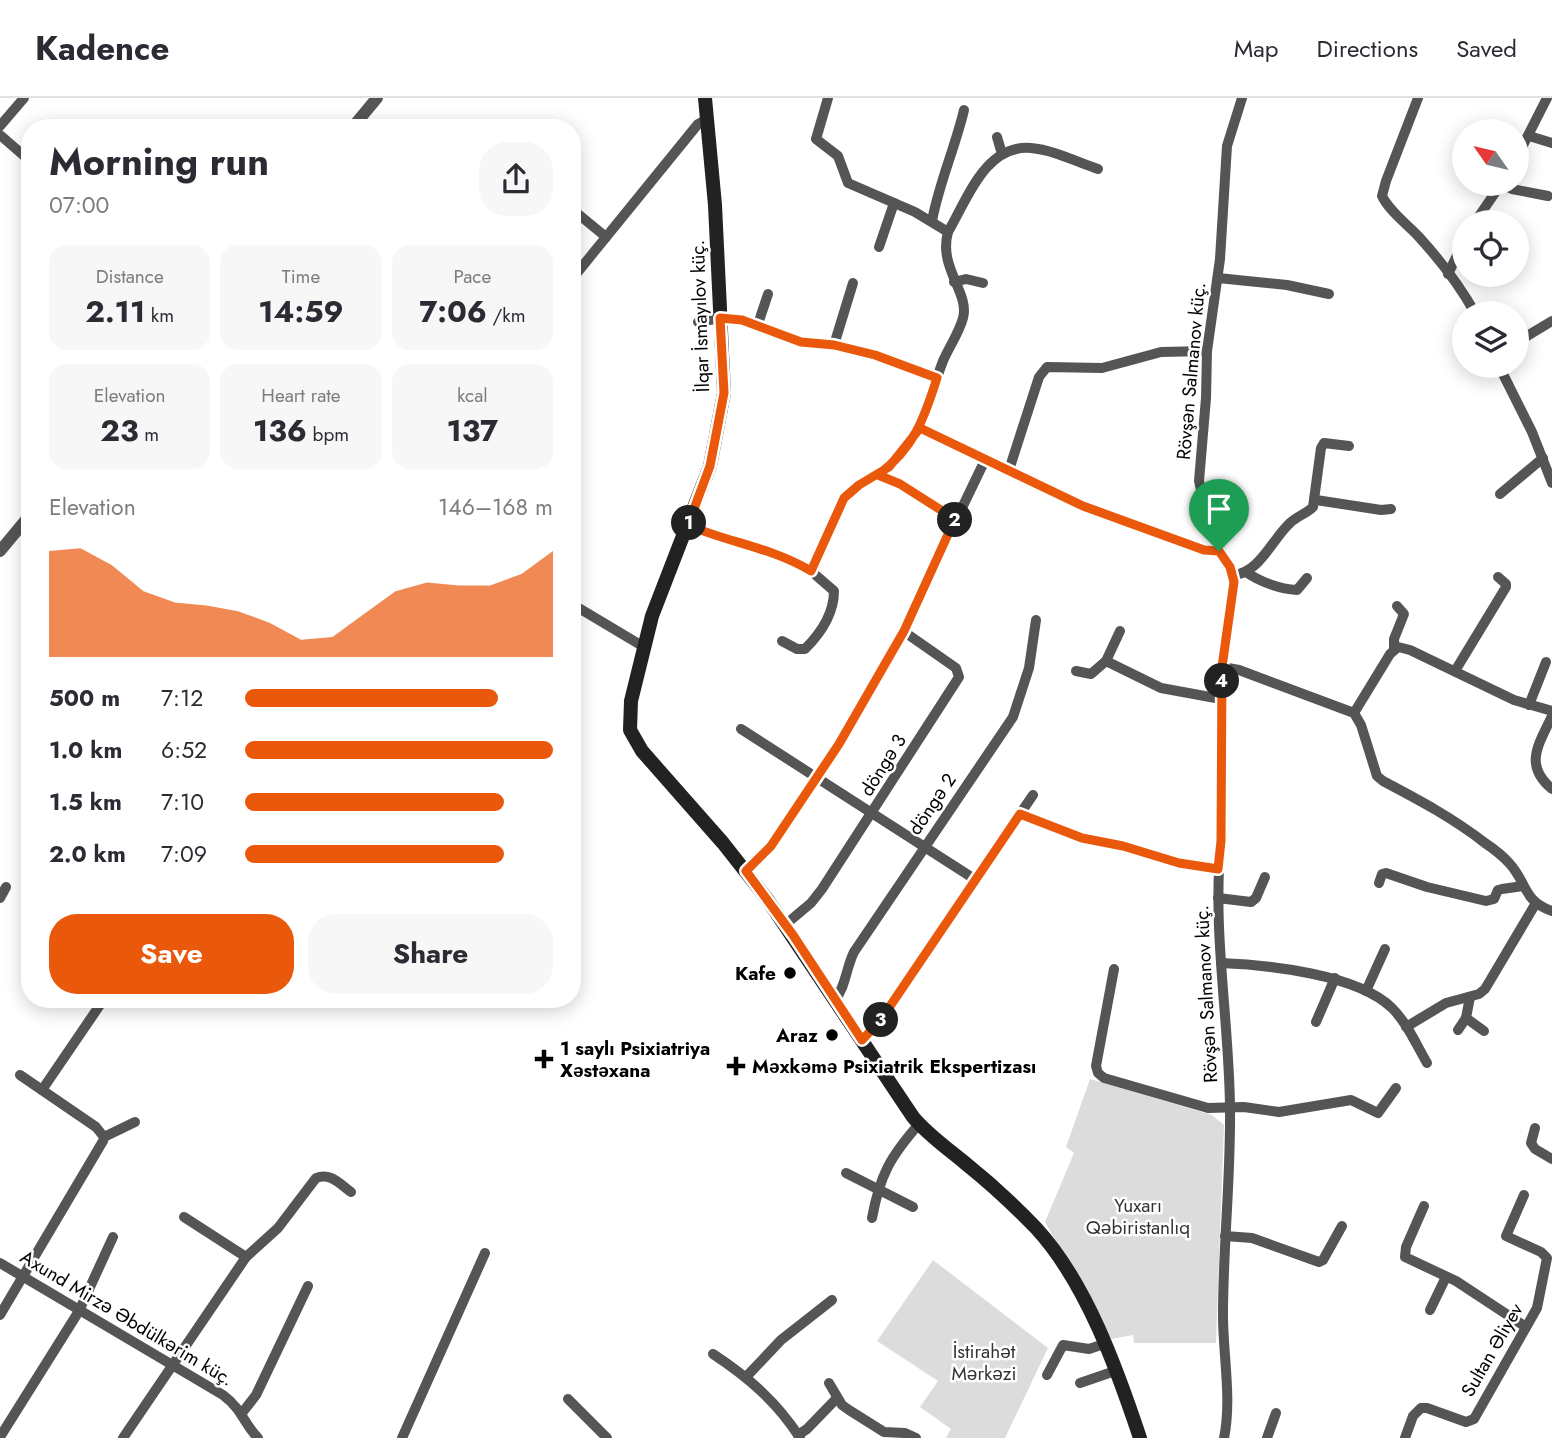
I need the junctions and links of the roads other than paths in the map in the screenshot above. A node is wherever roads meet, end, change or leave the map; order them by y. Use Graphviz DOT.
graph roads {
  1 [pos="24,98"];
  2 [pos="377,98"];
  3 [pos="705,98"];
  4 [pos="828,98"];
  5 [pos="1242,98"];
  6 [pos="1418,98"];
  7 [pos="1547,98"];
  8 [pos="964,110"];
  9 [pos="360,119"];
  10 [pos="707,119"];
  11 [pos="0,126"];
  12 [pos="1530,134"];
  13 [pos="0,135"];
  14 [pos="1530,136"];
  15 [pos="997,137"];
  16 [pos="1552,144"];
  17 [pos="21,153"];
  18 [pos="1002,154"];
  19 [pos="1098,169"];
  20 [pos="1530,192"];
  21 [pos="1548,196"];
  22 [pos="894,203"];
  23 [pos="581,216"];
  24 [pos="932,221"];
  25 [pos="948,232"];
  26 [pos="606,237"];
  27 [pos="879,247"];
  28 [pos="1452,266"];
  29 [pos="581,268"];
  30 [pos="1448,274"];
  31 [pos="1218,278"];
  32 [pos="954,282"];
  33 [pos="853,283"];
  34 [pos="983,284"];
  35 [pos="768,294"];
  36 [pos="1329,294"];
  37 [pos="1467,301"];
  38 [pos="720,318"];
  39 [pos="1552,321"];
  40 [pos="698,322"];
  41 [pos="757,327"];
  42 [pos="1529,335"];
  43 [pos="834,345"];
  44 [pos="1207,351"];
  45 [pos="937,378"];
  46 [pos="1505,378"];
  47 [pos="920,428"];
  48 [pos="1349,446"];
  49 [pos="1543,458"];
  50 [pos="985,460"];
  51 [pos="1009,470"];
  52 [pos="878,475"];
  53 [pos="1552,483"];
  54 [pos="1500,494"];
  55 [pos="1316,500"];
  56 [pos="1391,509"];
  57 [pos="955,519"];
  58 [pos="688,525"];
  59 [pos="21,526"];
  60 [pos="0,551"];
  61 [pos="1219,551"];
  62 [pos="811,571"];
  63 [pos="1246,572"];
  64 [pos="1233,575"];
  65 [pos="1498,577"];
  66 [pos="1307,578"];
  67 [pos="1397,606"];
  68 [pos="581,609"];
  69 [pos="1036,620"];
  70 [pos="904,631"];
  71 [pos="1120,631"];
  72 [pos="782,641"];
  73 [pos="644,647"];
  74 [pos="1394,649"];
  75 [pos="1106,661"];
  76 [pos="1546,662"];
  77 [pos="1222,667"];
  78 [pos="1076,671"];
  79 [pos="1455,671"];
  80 [pos="1222,699"];
  81 [pos="1529,705"];
  82 [pos="1354,713"];
  83 [pos="1552,714"];
  84 [pos="741,729"];
  85 [pos="817,779"];
  86 [pos="1552,789"];
  87 [pos="1032,795"];
  88 [pos="873,814"];
  89 [pos="1020,814"];
  90 [pos="924,847"];
  91 [pos="1218,869"];
  92 [pos="746,871"];
  93 [pos="1265,877"];
  94 [pos="976,880"];
  95 [pos="1379,883"];
  96 [pos="1523,886"];
  97 [pos="6,887"];
  98 [pos="0,898"];
  99 [pos="1218,898"];
  100 [pos="1536,903"];
  101 [pos="1552,911"];
  102 [pos="786,924"];
  103 [pos="1385,949"];
  104 [pos="1221,963"];
  105 [pos="1114,969"];
  106 [pos="1335,978"];
  107 [pos="1366,991"];
  108 [pos="1470,997"];
  109 [pos="835,999"];
  110 [pos="98,1008"];
  111 [pos="1466,1018"];
  112 [pos="1316,1022"];
  113 [pos="1406,1027"];
  114 [pos="1458,1030"];
  115 [pos="1484,1031"];
  116 [pos="862,1040"];
  117 [pos="1427,1063"];
  118 [pos="20,1075"];
  119 [pos="1396,1088"];
  120 [pos="42,1090"];
  121 [pos="1230,1108"];
  122 [pos="135,1122"];
  123 [pos="919,1124"];
  124 [pos="1535,1128"];
  125 [pos="104,1137"];
  126 [pos="1552,1159"];
  127 [pos="846,1173"];
  128 [pos="878,1188"];
  129 [pos="351,1192"];
  130 [pos="1524,1195"];
  131 [pos="1424,1206"];
  132 [pos="913,1207"];
  133 [pos="184,1217"];
  134 [pos="872,1218"];
  135 [pos="1342,1226"];
  136 [pos="1225,1236"];
  137 [pos="113,1237"];
  138 [pos="485,1253"];
  139 [pos="246,1258"];
  140 [pos="0,1263"];
  141 [pos="1446,1277"];
  142 [pos="23,1278"];
  143 [pos="309,1286"];
  144 [pos="832,1300"];
  145 [pos="1430,1310"];
  146 [pos="79,1311"];
  147 [pos="0,1315"];
  148 [pos="1526,1327"];
  149 [pos="1104,1344"];
  150 [pos="713,1354"];
  151 [pos="172,1366"];
  152 [pos="1115,1371"];
  153 [pos="747,1376"];
  154 [pos="1047,1376"];
  155 [pos="1080,1382"];
  156 [pos="829,1383"];
  157 [pos="837,1398"];
  158 [pos="568,1399"];
  159 [pos="242,1413"];
  160 [pos="1276,1413"];
  161 [pos="0,1437"];
  162 [pos="799,1437"];
  163 [pos="123,1438"];
  164 [pos="258,1438"];
  165 [pos="402,1438"];
  166 [pos="607,1438"];
  167 [pos="916,1438"];
  168 [pos="1140,1438"];
  169 [pos="1224,1438"];
  170 [pos="1267,1438"];
  171 [pos="1405,1438"];
  1 -- 11 [label="street"];
  2 -- 9 [label="street"];
  3 -- 10 [label="main road, İlqar İsmayılov küç."];
  4 -- 22 [label="street"];
  5 -- 31 [label="street, Rövşən Salmanov küç."];
  6 -- 30 [label="street"];
  7 -- 12 [label="street"];
  8 -- 24 [label="street"];
  10 -- 26 [label="street"];
  10 -- 38 [label="main road, İlqar İsmayılov küç."];
  13 -- 17 [label="street"];
  14 -- 16 [label="street"];
  15 -- 18 [label="street"];
  18 -- 19 [label="street"];
  18 -- 25 [label="street"];
  20 -- 21 [label="street"];
  22 -- 24 [label="street"];
  22 -- 27 [label="street"];
  23 -- 26 [label="street"];
  24 -- 25 [label="street"];
  25 -- 32 [label="street"];
  26 -- 29 [label="street"];
  28 -- 30 [label="street"];
  30 -- 37 [label="street"];
  31 -- 36 [label="street"];
  31 -- 44 [label="street, Rövşən Salmanov küç."];
  32 -- 34 [label="street"];
  32 -- 45 [label="street"];
  33 -- 43 [label="street"];
  35 -- 41 [label="street"];
  38 -- 40 [label="street"];
  38 -- 41 [label="street"];
  38 -- 58 [label="main road, İlqar İsmayılov küç."];
  39 -- 42 [label="street"];
  41 -- 43 [label="street"];
  43 -- 45 [label="street"];
  44 -- 51 [label="street"];
  44 -- 61 [label="street, Rövşən Salmanov küç."];
  45 -- 47 [label="street"];
  46 -- 49 [label="street"];
  47 -- 50 [label="street"];
  47 -- 52 [label="street"];
  48 -- 55 [label="street"];
  49 -- 53 [label="street"];
  49 -- 54 [label="street"];
  50 -- 51 [label="street"];
  50 -- 57 [label="street"];
  51 -- 61 [label="street"];
  52 -- 57 [label="street"];
  52 -- 62 [label="street"];
  55 -- 56 [label="street"];
  55 -- 63 [label="street"];
  57 -- 70 [label="street"];
  58 -- 62 [label="street"];
  58 -- 73 [label="main road, İlqar İsmayılov küç."];
  59 -- 60 [label="street"];
  61 -- 64 [label="street, Rövşən Salmanov küç."];
  62 -- 72 [label="street"];
  63 -- 64 [label="street"];
  63 -- 66 [label="street"];
  64 -- 77 [label="street, Rövşən Salmanov küç."];
  65 -- 79 [label="street"];
  67 -- 74 [label="street"];
  68 -- 73 [label="street"];
  69 -- 90 [label="street, döngə 2"];
  70 -- 85 [label="street"];
  70 -- 88 [label="street, döngə 3"];
  71 -- 75 [label="street"];
  73 -- 92 [label="main road, İlqar İsmayılov küç."];
  74 -- 79 [label="street"];
  74 -- 82 [label="street"];
  75 -- 78 [label="street"];
  75 -- 80 [label="street"];
  76 -- 81 [label="street"];
  77 -- 80 [label="street, Rövşən Salmanov küç."];
  77 -- 82 [label="street"];
  79 -- 81 [label="street"];
  80 -- 91 [label="street, Rövşən Salmanov küç."];
  81 -- 83 [label="street"];
  82 -- 96 [label="street"];
  83 -- 86 [label="street"];
  84 -- 85 [label="street"];
  85 -- 88 [label="street"];
  85 -- 92 [label="street"];
  87 -- 89 [label="street"];
  88 -- 90 [label="street"];
  88 -- 102 [label="street, döngə 3"];
  89 -- 91 [label="street"];
  89 -- 94 [label="street"];
  90 -- 94 [label="street"];
  90 -- 109 [label="street, döngə 2"];
  91 -- 99 [label="street, Rövşən Salmanov küç."];
  92 -- 102 [label="main road, İlqar İsmayılov küç."];
  93 -- 99 [label="street"];
  94 -- 116 [label="street"];
  95 -- 96 [label="street"];
  96 -- 100 [label="street"];
  97 -- 98 [label="street"];
  99 -- 104 [label="street, Rövşən Salmanov küç."];
  100 -- 101 [label="street"];
  100 -- 108 [label="street"];
  102 -- 109 [label="main road, İlqar İsmayılov küç."];
  103 -- 107 [label="street"];
  104 -- 106 [label="street"];
  104 -- 121 [label="street, Rövşən Salmanov küç."];
  105 -- 121 [label="street"];
  106 -- 107 [label="street"];
  106 -- 112 [label="street"];
  107 -- 113 [label="street"];
  108 -- 111 [label="street"];
  108 -- 113 [label="street"];
  109 -- 116 [label="main road, İlqar İsmayılov küç."];
  110 -- 120 [label="street"];
  111 -- 114 [label="street"];
  111 -- 115 [label="street"];
  113 -- 117 [label="street"];
  116 -- 123 [label="main road, İlqar İsmayılov küç."];
  118 -- 120 [label="street"];
  119 -- 121 [label="street"];
  120 -- 125 [label="street"];
  121 -- 136 [label="street, Rövşən Salmanov küç."];
  122 -- 125 [label="street"];
  123 -- 128 [label="street"];
  123 -- 149 [label="main road, İlqar İsmayılov küç."];
  124 -- 126 [label="street"];
  125 -- 142 [label="street"];
  127 -- 128 [label="street"];
  128 -- 132 [label="street"];
  128 -- 134 [label="street"];
  129 -- 139 [label="street"];
  130 -- 148 [label="street, Sultan Əliyev"];
  131 -- 141 [label="street"];
  133 -- 139 [label="street"];
  135 -- 136 [label="street"];
  136 -- 169 [label="street, Rövşən Salmanov küç."];
  137 -- 146 [label="street"];
  138 -- 165 [label="street"];
  139 -- 151 [label="street"];
  140 -- 142 [label="street, Axund Mirzə Əbdülkərim küç."];
  141 -- 145 [label="street"];
  141 -- 148 [label="street"];
  142 -- 146 [label="street, Axund Mirzə Əbdülkərim küç."];
  142 -- 147 [label="street"];
  143 -- 159 [label="street"];
  144 -- 153 [label="street"];
  146 -- 151 [label="street, Axund Mirzə Əbdülkərim küç."];
  146 -- 161 [label="street"];
  148 -- 171 [label="street, Sultan Əliyev"];
  149 -- 152 [label="main road, İlqar İsmayılov küç."];
  149 -- 154 [label="street"];
  150 -- 153 [label="street"];
  151 -- 159 [label="street, Axund Mirzə Əbdülkərim küç."];
  151 -- 163 [label="street"];
  152 -- 155 [label="street"];
  152 -- 168 [label="main road, İlqar İsmayılov küç."];
  153 -- 162 [label="street"];
  156 -- 157 [label="street"];
  157 -- 162 [label="street"];
  157 -- 167 [label="street"];
  158 -- 166 [label="street"];
  159 -- 164 [label="street, Axund Mirzə Əbdülkərim küç."];
  160 -- 170 [label="street"];
}
